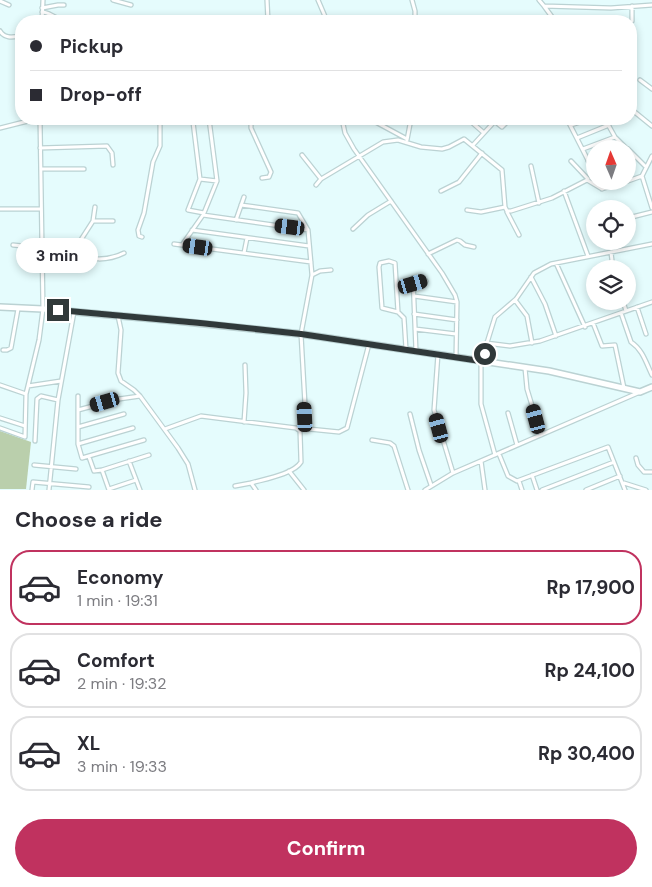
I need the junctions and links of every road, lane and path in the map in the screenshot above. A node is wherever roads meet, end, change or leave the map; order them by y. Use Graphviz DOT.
graph roads {
  1 [pos="43,0"];
  2 [pos="113,0"];
  3 [pos="267,0"];
  4 [pos="318,0"];
  5 [pos="412,0"];
  6 [pos="539,0"];
  7 [pos="560,0"];
  8 [pos="0,1"];
  9 [pos="9,5"];
  10 [pos="64,5"];
  11 [pos="131,5"];
  12 [pos="652,5"];
  13 [pos="544,6"];
  14 [pos="559,6"];
  15 [pos="632,6"];
  16 [pos="42,10"];
  17 [pos="42,15"];
  18 [pos="50,15"];
  19 [pos="268,15"];
  20 [pos="324,15"];
  21 [pos="415,15"];
  22 [pos="551,15"];
  23 [pos="632,15"];
  24 [pos="0,31"];
  25 [pos="15,36"];
  26 [pos="640,80"];
  27 [pos="652,89"];
  28 [pos="637,114"];
  29 [pos="15,124"];
  30 [pos="38,125"];
  31 [pos="160,125"];
  32 [pos="193,125"];
  33 [pos="210,125"];
  34 [pos="251,125"];
  35 [pos="344,125"];
  36 [pos="383,125"];
  37 [pos="410,125"];
  38 [pos="475,125"];
  39 [pos="490,125"];
  40 [pos="571,125"];
  41 [pos="609,126"];
  42 [pos="652,126"];
  43 [pos="0,128"];
  44 [pos="484,133"];
  45 [pos="615,137"];
  46 [pos="577,138"];
  47 [pos="407,140"];
  48 [pos="618,140"];
  49 [pos="473,145"];
  50 [pos="40,148"];
  51 [pos="583,149"];
  52 [pos="482,153"];
  53 [pos="302,155"];
  54 [pos="586,156"];
  55 [pos="652,156"];
  56 [pos="359,157"];
  57 [pos="636,158"];
  58 [pos="571,161"];
  59 [pos="113,165"];
  60 [pos="531,166"];
  61 [pos="646,167"];
  62 [pos="41,169"];
  63 [pos="84,169"];
  64 [pos="642,176"];
  65 [pos="262,178"];
  66 [pos="586,178"];
  67 [pos="636,178"];
  68 [pos="200,179"];
  69 [pos="321,179"];
  70 [pos="217,181"];
  71 [pos="586,181"];
  72 [pos="316,185"];
  73 [pos="441,191"];
  74 [pos="564,191"];
  75 [pos="244,197"];
  76 [pos="391,201"];
  77 [pos="539,203"];
  78 [pos="241,205"];
  79 [pos="94,207"];
  80 [pos="505,207"];
  81 [pos="0,209"];
  82 [pos="41,209"];
  83 [pos="467,210"];
  84 [pos="652,210"];
  85 [pos="507,211"];
  86 [pos="204,214"];
  87 [pos="636,215"];
  88 [pos="236,220"];
  89 [pos="93,221"];
  90 [pos="113,221"];
  91 [pos="353,229"];
  92 [pos="191,230"];
  93 [pos="308,230"];
  94 [pos="519,235"];
  95 [pos="142,237"];
  96 [pos="246,238"];
  97 [pos="174,244"];
  98 [pos="652,244"];
  99 [pos="12,245"];
  100 [pos="182,245"];
  101 [pos="310,246"];
  102 [pos="474,247"];
  103 [pos="75,249"];
  104 [pos="42,250"];
  105 [pos="611,252"];
  106 [pos="124,253"];
  107 [pos="244,254"];
  108 [pos="428,254"];
  109 [pos="588,256"];
  110 [pos="612,260"];
  111 [pos="311,262"];
  112 [pos="556,263"];
  113 [pos="331,270"];
  114 [pos="312,275"];
  115 [pos="531,277"];
  116 [pos="413,278"];
  117 [pos="426,281"];
  118 [pos="413,284"];
  119 [pos="414,296"];
  120 [pos="515,300"];
  121 [pos="457,302"];
  122 [pos="652,302"];
  123 [pos="0,307"];
  124 [pos="637,307"];
  125 [pos="18,309"];
  126 [pos="43,309"];
  127 [pos="626,311"];
  128 [pos="74,312"];
  129 [pos="398,312"];
  130 [pos="622,313"];
  131 [pos="414,314"];
  132 [pos="118,316"];
  133 [pos="457,320"];
  134 [pos="593,323"];
  135 [pos="585,327"];
  136 [pos="415,329"];
  137 [pos="301,334"];
  138 [pos="456,334"];
  139 [pos="646,334"];
  140 [pos="556,336"];
  141 [pos="532,342"];
  142 [pos="486,343"];
  143 [pos="368,344"];
  144 [pos="406,349"];
  145 [pos="3,350"];
  146 [pos="416,351"];
  147 [pos="438,354"];
  148 [pos="456,357"];
  149 [pos="484,362"];
  150 [pos="245,365"];
  151 [pos="524,368"];
  152 [pos="652,376"];
  153 [pos="61,381"];
  154 [pos="0,385"];
  155 [pos="28,386"];
  156 [pos="652,387"];
  157 [pos="624,388"];
  158 [pos="640,392"];
  159 [pos="26,394"];
  160 [pos="78,396"];
  161 [pos="140,396"];
  162 [pos="58,400"];
  163 [pos="78,410"];
  164 [pos="508,413"];
  165 [pos="124,414"];
  166 [pos="410,414"];
  167 [pos="0,418"];
  168 [pos="244,422"];
  169 [pos="25,426"];
  170 [pos="78,427"];
  171 [pos="305,427"];
  172 [pos="0,428"];
  173 [pos="133,428"];
  174 [pos="165,430"];
  175 [pos="300,431"];
  176 [pos="541,435"];
  177 [pos="35,440"];
  178 [pos="144,440"];
  179 [pos="372,440"];
  180 [pos="78,444"];
  181 [pos="517,445"];
  182 [pos="497,454"];
  183 [pos="149,455"];
  184 [pos="89,457"];
  185 [pos="636,458"];
  186 [pos="129,461"];
  187 [pos="481,461"];
  188 [pos="614,462"];
  189 [pos="34,465"];
  190 [pos="51,467"];
  191 [pos="76,469"];
  192 [pos="102,470"];
  193 [pos="290,472"];
  194 [pos="652,472"];
  195 [pos="453,473"];
  196 [pos="532,475"];
  197 [pos="620,476"];
  198 [pos="136,480"];
  199 [pos="519,480"];
  200 [pos="251,483"];
  201 [pos="623,483"];
  202 [pos="50,484"];
  203 [pos="432,485"];
  204 [pos="235,486"];
  205 [pos="89,488"];
  206 [pos="109,489"];
  207 [pos="32,490"];
  208 [pos="49,490"];
  209 [pos="140,490"];
  210 [pos="195,490"];
  211 [pos="256,490"];
  212 [pos="304,490"];
  213 [pos="408,490"];
  214 [pos="424,490"];
  215 [pos="485,490"];
  216 [pos="522,490"];
  217 [pos="537,490"];
  218 [pos="542,490"];
  219 [pos="586,490"];
  220 [pos="625,490"];
  221 [pos="646,490"];
  1 -- 16 [label="street"];
  2 -- 11 [label="street"];
  3 -- 19 [label="street"];
  4 -- 20 [label="street"];
  5 -- 21 [label="street"];
  6 -- 13 [label="street"];
  7 -- 14 [label="street"];
  8 -- 9 [label="street"];
  10 -- 16 [label="street"];
  12 -- 15 [label="street"];
  13 -- 14 [label="street"];
  13 -- 22 [label="street"];
  14 -- 15 [label="street"];
  15 -- 23 [label="street"];
  16 -- 17 [label="street"];
  16 -- 18 [label="street"];
  24 -- 25 [label="street"];
  26 -- 27 [label="street"];
  28 -- 42 [label="street"];
  29 -- 43 [label="street"];
  30 -- 50 [label="street"];
  31 -- 95 [label="street"];
  32 -- 68 [label="street"];
  33 -- 70 [label="street"];
  34 -- 65 [label="street"];
  35 -- 56 [label="street"];
  36 -- 47 [label="street"];
  37 -- 47 [label="street"];
  38 -- 44 [label="street"];
  39 -- 44 [label="street"];
  40 -- 46 [label="street"];
  41 -- 45 [label="street"];
  41 -- 46 [label="street"];
  44 -- 49 [label="street"];
  45 -- 48 [label="street"];
  45 -- 51 [label="street"];
  46 -- 51 [label="street"];
  47 -- 49 [label="street"];
  47 -- 56 [label="street"];
  49 -- 52 [label="street"];
  50 -- 59 [label="street"];
  50 -- 62 [label="street"];
  51 -- 54 [label="street"];
  52 -- 73 [label="street"];
  52 -- 80 [label="street"];
  53 -- 69 [label="street"];
  55 -- 61 [label="street"];
  56 -- 69 [label="street"];
  56 -- 76 [label="street"];
  57 -- 61 [label="street"];
  58 -- 66 [label="street"];
  60 -- 77 [label="street"];
  61 -- 64 [label="street"];
  62 -- 63 [label="street"];
  62 -- 82 [label="street"];
  64 -- 67 [label="street"];
  64 -- 84 [label="street"];
  68 -- 70 [label="street"];
  68 -- 86 [label="street"];
  69 -- 72 [label="street"];
  70 -- 86 [label="street"];
  71 -- 74 [label="street"];
  74 -- 77 [label="street"];
  74 -- 109 [label="street"];
  75 -- 78 [label="street"];
  76 -- 91 [label="street"];
  76 -- 108 [label="street"];
  77 -- 85 [label="street"];
  78 -- 88 [label="street"];
  78 -- 93 [label="street"];
  79 -- 89 [label="street"];
  80 -- 83 [label="street"];
  80 -- 85 [label="street"];
  81 -- 82 [label="street"];
  82 -- 104 [label="street"];
  84 -- 87 [label="street"];
  85 -- 94 [label="street"];
  86 -- 88 [label="street"];
  86 -- 92 [label="street"];
  88 -- 93 [label="street"];
  89 -- 90 [label="street"];
  89 -- 103 [label="street"];
  92 -- 96 [label="street"];
  92 -- 100 [label="street"];
  93 -- 101 [label="street"];
  96 -- 101 [label="street"];
  96 -- 107 [label="street"];
  97 -- 100 [label="street"];
  98 -- 105 [label="street"];
  99 -- 104 [label="street"];
  100 -- 107 [label="street"];
  101 -- 111 [label="street"];
  102 -- 108 [label="street"];
  103 -- 104 [label="street"];
  103 -- 106 [label="street"];
  104 -- 126 [label="street"];
  105 -- 109 [label="street"];
  105 -- 110 [label="street"];
  107 -- 111 [label="street"];
  108 -- 121 [label="street"];
  109 -- 112 [label="street"];
  111 -- 114 [label="street"];
  112 -- 115 [label="street"];
  112 -- 135 [label="street"];
  113 -- 114 [label="street"];
  114 -- 137 [label="street"];
  115 -- 120 [label="street"];
  115 -- 140 [label="street"];
  116 -- 118 [label="street"];
  117 -- 118 [label="street"];
  118 -- 119 [label="street"];
  119 -- 121 [label="street"];
  119 -- 131 [label="street"];
  120 -- 141 [label="street"];
  120 -- 142 [label="street"];
  121 -- 133 [label="street"];
  122 -- 124 [label="street"];
  123 -- 125 [label="street"];
  124 -- 127 [label="street"];
  124 -- 139 [label="street"];
  125 -- 126 [label="street"];
  125 -- 145 [label="street"];
  126 -- 128 [label="street"];
  126 -- 155 [label="street"];
  127 -- 130 [label="street"];
  128 -- 132 [label="street"];
  128 -- 153 [label="street"];
  129 -- 129 [label="street"];
  129 -- 144 [label="street"];
  130 -- 134 [label="street"];
  130 -- 152 [label="street"];
  131 -- 133 [label="street"];
  131 -- 136 [label="street"];
  132 -- 137 [label="street"];
  132 -- 161 [label="street"];
  133 -- 138 [label="street"];
  134 -- 135 [label="street"];
  134 -- 157 [label="street"];
  135 -- 140 [label="street"];
  136 -- 138 [label="street"];
  136 -- 146 [label="street"];
  137 -- 143 [label="street"];
  137 -- 171 [label="street"];
  138 -- 148 [label="street"];
  140 -- 141 [label="street"];
  141 -- 142 [label="street"];
  142 -- 149 [label="street"];
  143 -- 144 [label="street"];
  143 -- 171 [label="street"];
  144 -- 146 [label="street"];
  146 -- 147 [label="street"];
  147 -- 148 [label="street"];
  147 -- 195 [label="street"];
  148 -- 149 [label="street"];
  149 -- 151 [label="street"];
  149 -- 182 [label="street"];
  150 -- 168 [label="street"];
  151 -- 157 [label="street"];
  151 -- 176 [label="street"];
  153 -- 155 [label="street"];
  153 -- 162 [label="street"];
  154 -- 159 [label="street"];
  155 -- 159 [label="street"];
  156 -- 158 [label="street"];
  157 -- 158 [label="street"];
  158 -- 176 [label="street"];
  159 -- 169 [label="street"];
  160 -- 163 [label="street"];
  161 -- 163 [label="street"];
  161 -- 174 [label="street"];
  162 -- 177 [label="street"];
  162 -- 190 [label="street"];
  163 -- 170 [label="street"];
  164 -- 181 [label="street"];
  165 -- 170 [label="street"];
  166 -- 203 [label="street"];
  167 -- 169 [label="street"];
  168 -- 174 [label="street"];
  168 -- 175 [label="street"];
  169 -- 172 [label="street"];
  170 -- 180 [label="street"];
  171 -- 175 [label="street"];
  173 -- 180 [label="street"];
  174 -- 210 [label="street"];
  175 -- 193 [label="street"];
  176 -- 181 [label="street"];
  178 -- 184 [label="street"];
  179 -- 213 [label="street"];
  180 -- 184 [label="street"];
  181 -- 182 [label="street"];
  182 -- 187 [label="street"];
  182 -- 199 [label="street"];
  183 -- 186 [label="street"];
  184 -- 192 [label="street"];
  185 -- 194 [label="street"];
  186 -- 192 [label="street"];
  186 -- 198 [label="street"];
  187 -- 195 [label="street"];
  187 -- 215 [label="street"];
  188 -- 196 [label="street"];
  188 -- 197 [label="street"];
  188 -- 218 [label="street"];
  189 -- 190 [label="street"];
  190 -- 191 [label="street"];
  190 -- 202 [label="street"];
  192 -- 206 [label="street"];
  193 -- 200 [label="street"];
  193 -- 212 [label="street"];
  195 -- 203 [label="street"];
  196 -- 199 [label="street"];
  196 -- 217 [label="street"];
  197 -- 201 [label="street"];
  197 -- 219 [label="street"];
  198 -- 206 [label="street"];
  198 -- 209 [label="street"];
  199 -- 216 [label="street"];
  200 -- 204 [label="street"];
  200 -- 211 [label="street"];
  201 -- 220 [label="street"];
  201 -- 221 [label="street"];
  202 -- 205 [label="street"];
  202 -- 207 [label="street"];
  202 -- 208 [label="street"];
  203 -- 214 [label="street"];
}
